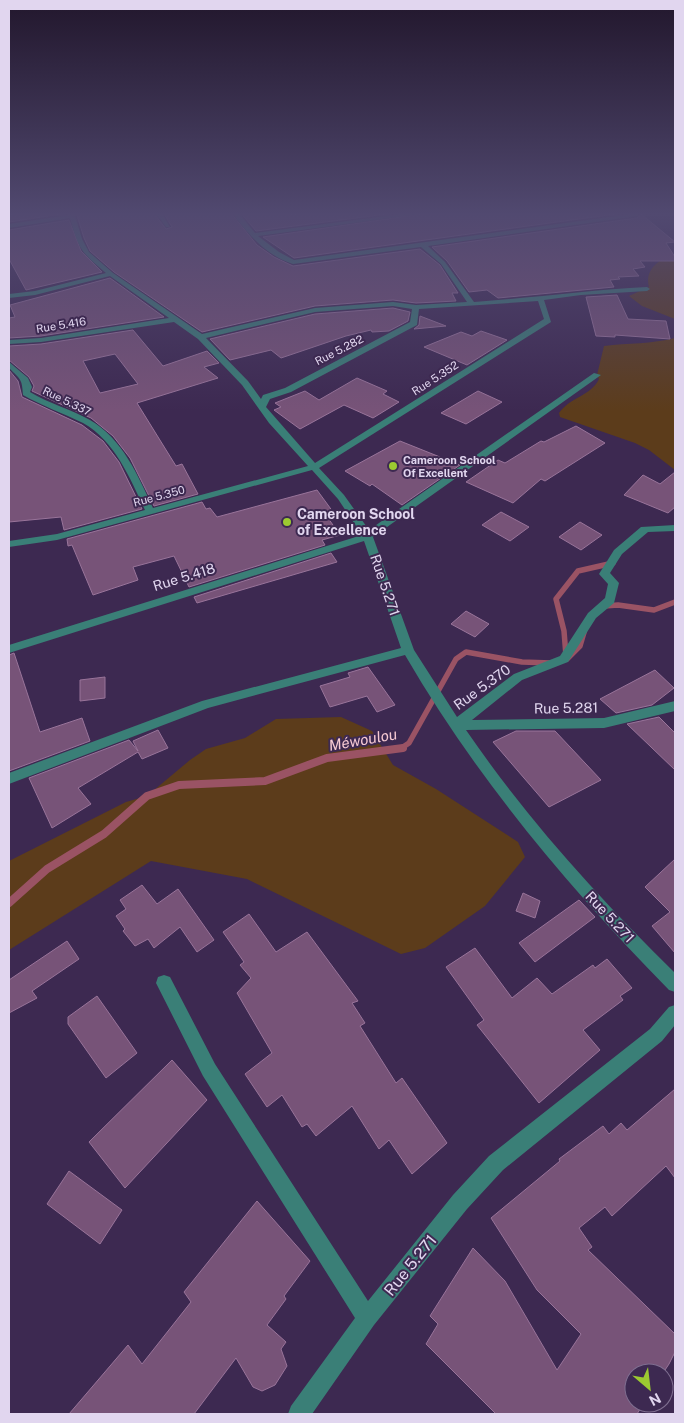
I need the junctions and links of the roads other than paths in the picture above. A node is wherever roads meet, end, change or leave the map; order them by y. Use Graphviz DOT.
graph roads {
  1 [pos="93,278"];
  2 [pos="117,278"];
  3 [pos="454,278"];
  4 [pos="647,289"];
  5 [pos="9,296"];
  6 [pos="540,298"];
  7 [pos="471,303"];
  8 [pos="416,307"];
  9 [pos="176,319"];
  10 [pos="200,337"];
  11 [pos="9,342"];
  12 [pos="9,364"];
  13 [pos="597,375"];
  14 [pos="263,406"];
  15 [pos="314,467"];
  16 [pos="150,511"];
  17 [pos="675,528"];
  18 [pos="368,536"];
  19 [pos="9,544"];
  20 [pos="9,648"];
  21 [pos="408,650"];
  22 [pos="675,706"];
  23 [pos="456,725"];
  24 [pos="9,779"];
  25 [pos="164,983"];
  26 [pos="675,984"];
  27 [pos="675,1013"];
  28 [pos="367,1318"];
  29 [pos="300,1414"];
  1 -- 5 [label="street"];
  2 -- 9 [label="street, Rue 5.271"];
  3 -- 7 [label="street"];
  4 -- 6 [label="street"];
  6 -- 7 [label="street"];
  6 -- 15 [label="street, Rue 5.352"];
  7 -- 8 [label="street"];
  8 -- 10 [label="street"];
  8 -- 14 [label="street, Rue 5.282"];
  9 -- 10 [label="street, Rue 5.271"];
  9 -- 11 [label="street, Rue 5.416"];
  10 -- 14 [label="street, Rue 5.271"];
  12 -- 16 [label="street, Rue 5.337"];
  13 -- 18 [label="street, Rue 5.418"];
  14 -- 15 [label="street, Rue 5.271"];
  15 -- 16 [label="street, Rue 5.350"];
  15 -- 18 [label="street, Rue 5.271"];
  16 -- 19 [label="street, Rue 5.350"];
  17 -- 23 [label="street, Rue 5.370"];
  18 -- 20 [label="street, Rue 5.418"];
  18 -- 21 [label="street, Rue 5.271"];
  21 -- 23 [label="street, Rue 5.271"];
  21 -- 24 [label="street"];
  22 -- 23 [label="street, Rue 5.281"];
  23 -- 26 [label="street, Rue 5.271"];
  25 -- 28 [label="street"];
  27 -- 28 [label="street, Rue 5.271"];
  28 -- 29 [label="street, Rue 5.271"];
}
